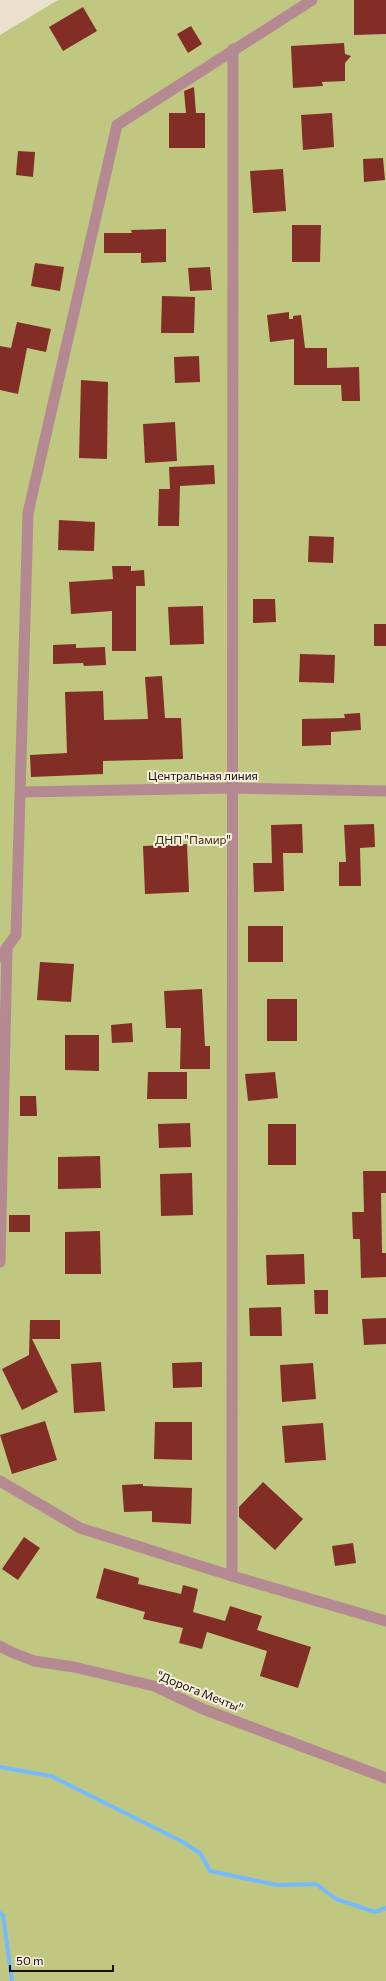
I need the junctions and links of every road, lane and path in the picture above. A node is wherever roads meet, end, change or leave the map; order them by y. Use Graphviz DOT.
graph roads {
  1 [pos="312,0"];
  2 [pos="233,49"];
  3 [pos="231,788"];
  4 [pos="386,791"];
  5 [pos="21,792"];
  6 [pos="7,947"];
  7 [pos="0,957"];
  8 [pos="0,1262"];
  9 [pos="0,1481"];
  10 [pos="232,1576"];
  11 [pos="386,1621"];
  12 [pos="0,1646"];
  13 [pos="386,1778"];
  1 -- 2 [label="street"];
  2 -- 3 [label="street"];
  2 -- 5 [label="street"];
  3 -- 4 [label="street, Центральная линия"];
  3 -- 5 [label="street, Центральная линия"];
  3 -- 10 [label="street"];
  5 -- 6 [label="street"];
  6 -- 7 [label="street"];
  6 -- 8 [label="street"];
  9 -- 10 [label="street"];
  10 -- 11 [label="street"];
  12 -- 13 [label="street, \"Дорога Мечты''"];
}
